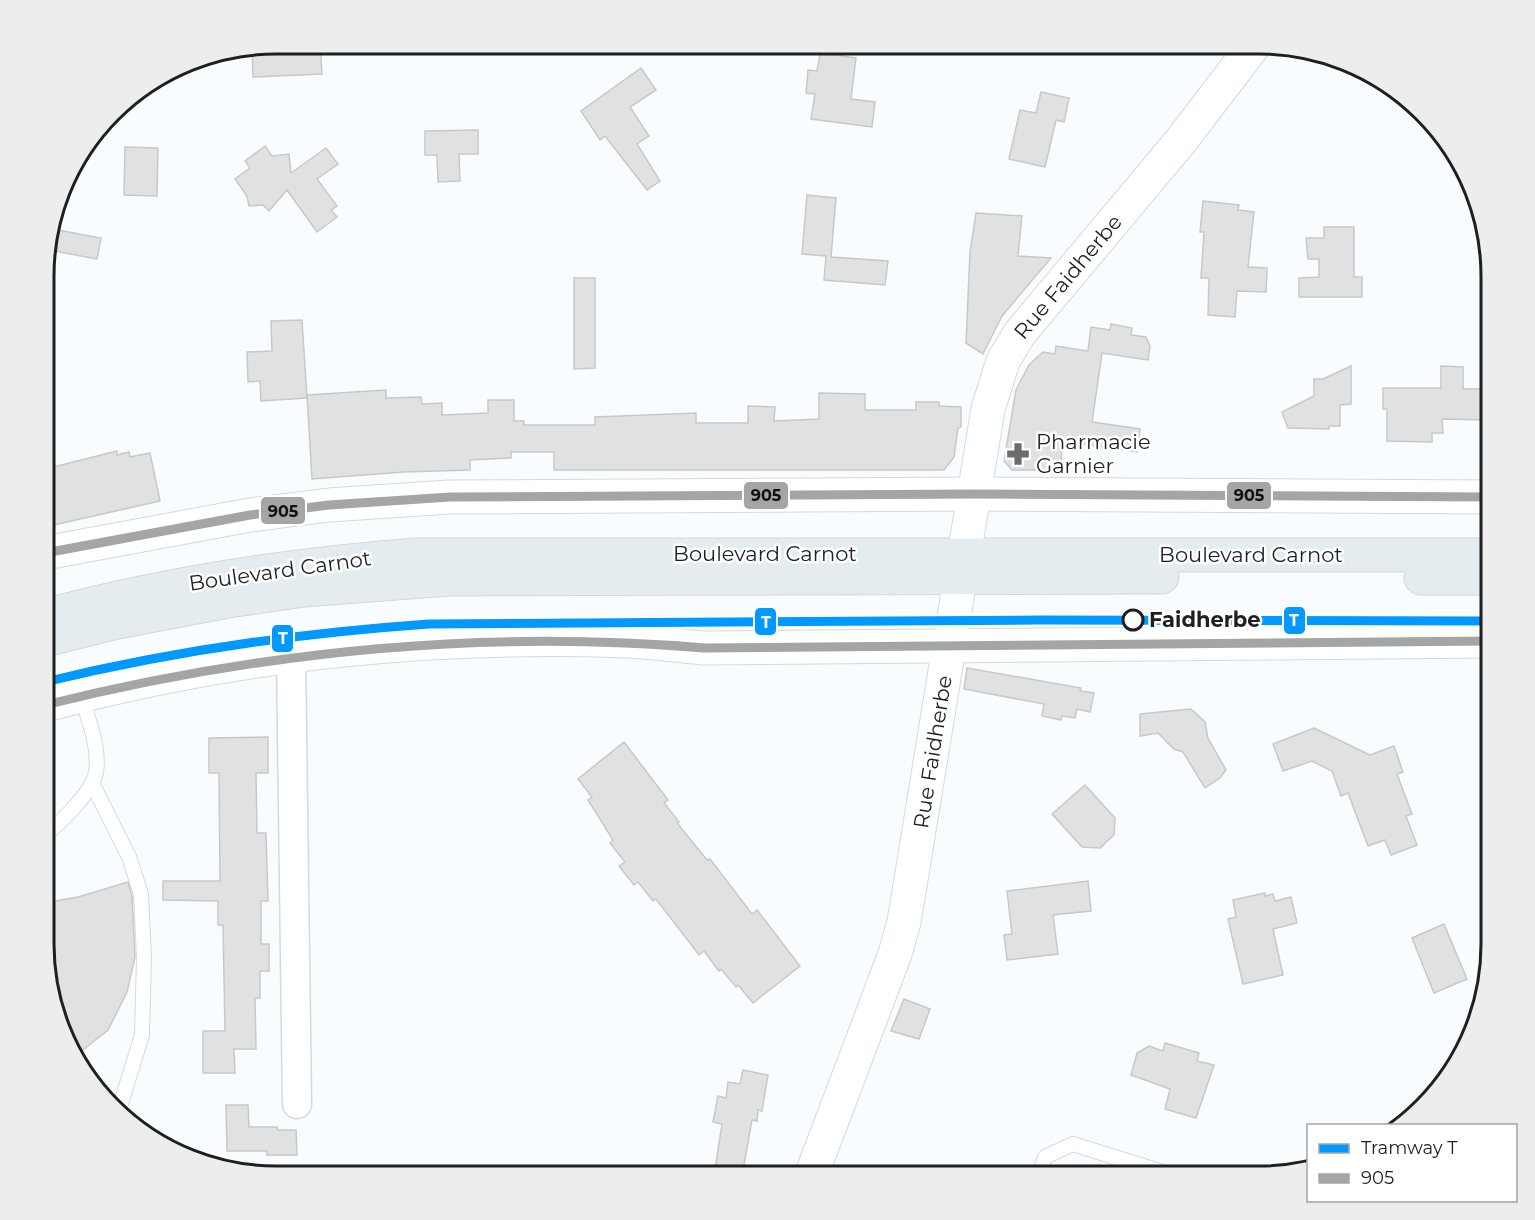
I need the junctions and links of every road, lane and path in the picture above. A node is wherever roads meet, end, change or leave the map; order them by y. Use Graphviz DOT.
graph roads {
  1 [pos="1247,54"];
  2 [pos="975,494"];
  3 [pos="1481,497"];
  4 [pos="54,551"];
  5 [pos="1481,555"];
  6 [pos="963,565"];
  7 [pos="1481,578"];
  8 [pos="54,613"];
  9 [pos="54,638"];
  10 [pos="1481,641"];
  11 [pos="950,646"];
  12 [pos="291,655"];
  13 [pos="81,695"];
  14 [pos="54,702"];
  15 [pos="92,783"];
  16 [pos="54,825"];
  17 [pos="121,1103"];
  18 [pos="297,1104"];
  19 [pos="815,1166"];
  20 [pos="1042,1166"];
  21 [pos="1143,1166"];
  1 -- 2 [label="street, Rue Faidherbe"];
  2 -- 3 [label="street"];
  2 -- 4 [label="street"];
  2 -- 6 [label="street, Rue Faidherbe"];
  5 -- 6 [label="main road, Boulevard Carnot"];
  6 -- 7 [label="main road, Boulevard Carnot"];
  6 -- 8 [label="main road, Boulevard Carnot"];
  6 -- 9 [label="main road, Boulevard Carnot"];
  6 -- 11 [label="street, Rue Faidherbe"];
  10 -- 11 [label="street"];
  11 -- 12 [label="street"];
  11 -- 19 [label="street, Rue Faidherbe"];
  12 -- 13 [label="street"];
  12 -- 18 [label="street"];
  13 -- 14 [label="street"];
  13 -- 15 [label="lane"];
  15 -- 16 [label="lane"];
  15 -- 17 [label="lane"];
  20 -- 21 [label="lane"];
}
